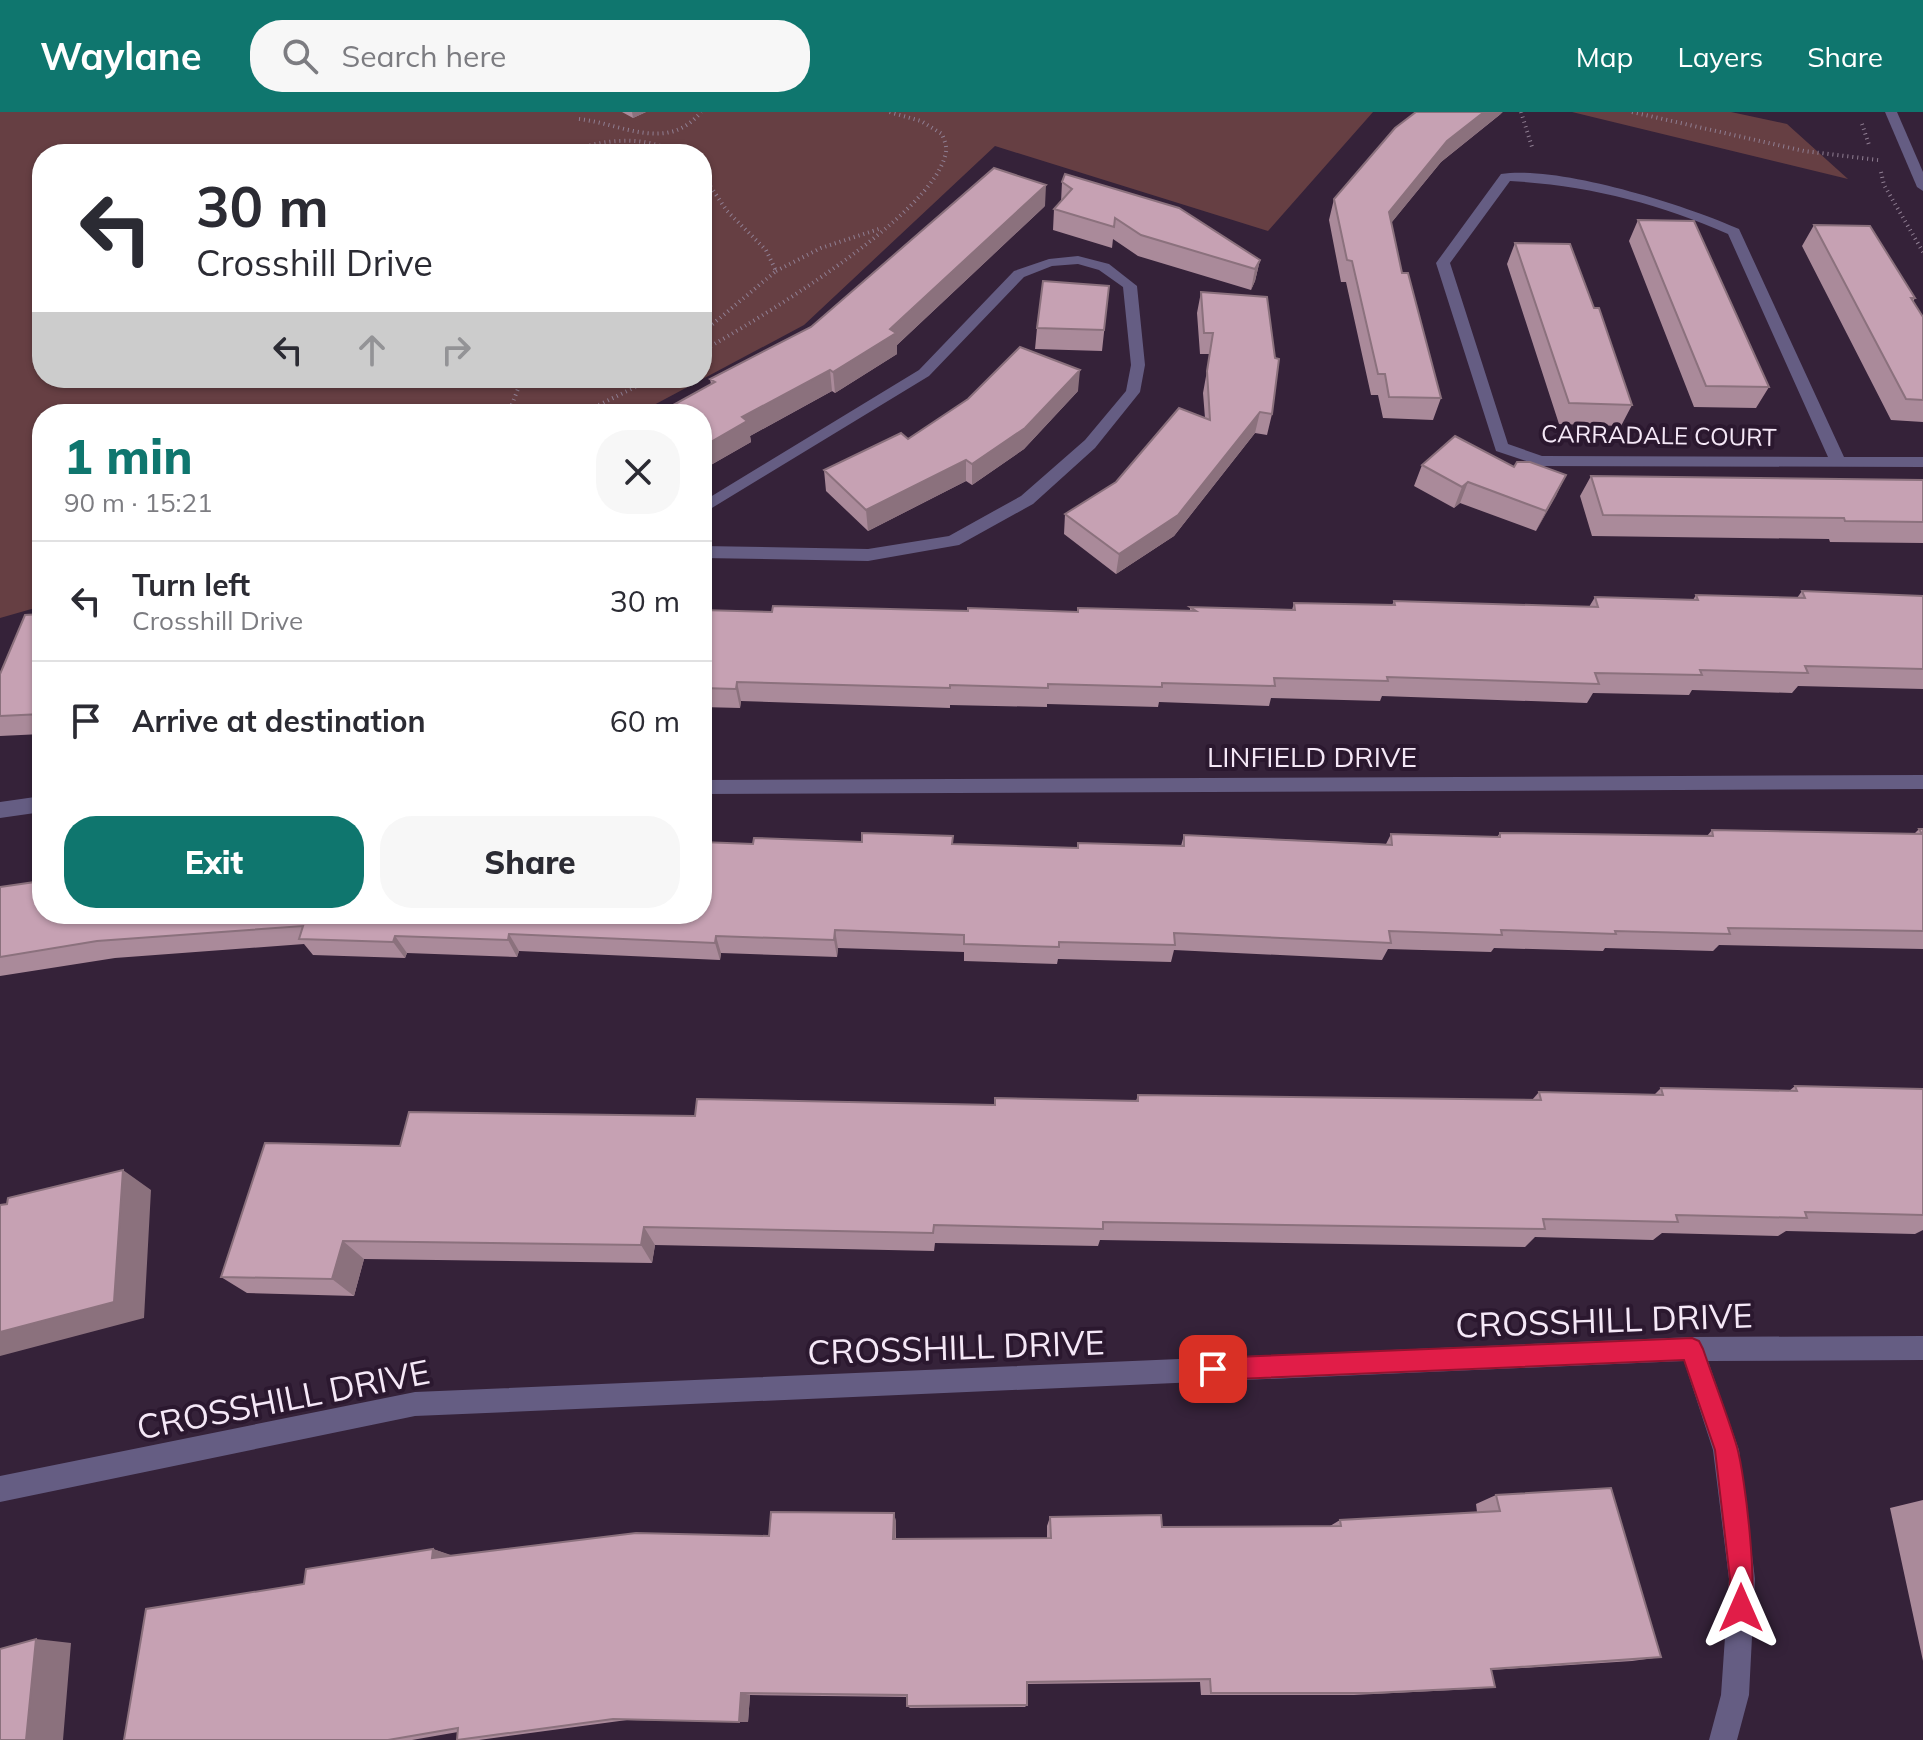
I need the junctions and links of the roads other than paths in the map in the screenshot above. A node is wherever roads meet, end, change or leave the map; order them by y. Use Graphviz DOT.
graph roads {
  1 [pos="1891,112"];
  2 [pos="1923,187"];
  3 [pos="1838,461"];
  4 [pos="1923,462"];
  5 [pos="712,503"];
  6 [pos="712,552"];
  7 [pos="1923,782"];
  8 [pos="712,787"];
  9 [pos="32,805"];
  10 [pos="0,810"];
  11 [pos="1923,1348"];
  12 [pos="1692,1349"];
  13 [pos="0,1489"];
  14 [pos="1723,1740"];
  1 -- 2 [label="street"];
  3 -- 3 [label="street, CARRADALE COURT"];
  3 -- 4 [label="street, CARRADALE COURT"];
  5 -- 6 [label="street"];
  7 -- 8 [label="street, LINFIELD DRIVE"];
  9 -- 10 [label="street"];
  11 -- 12 [label="street, CROSSHILL DRIVE"];
  12 -- 13 [label="street, CROSSHILL DRIVE"];
  12 -- 14 [label="street"];
}
